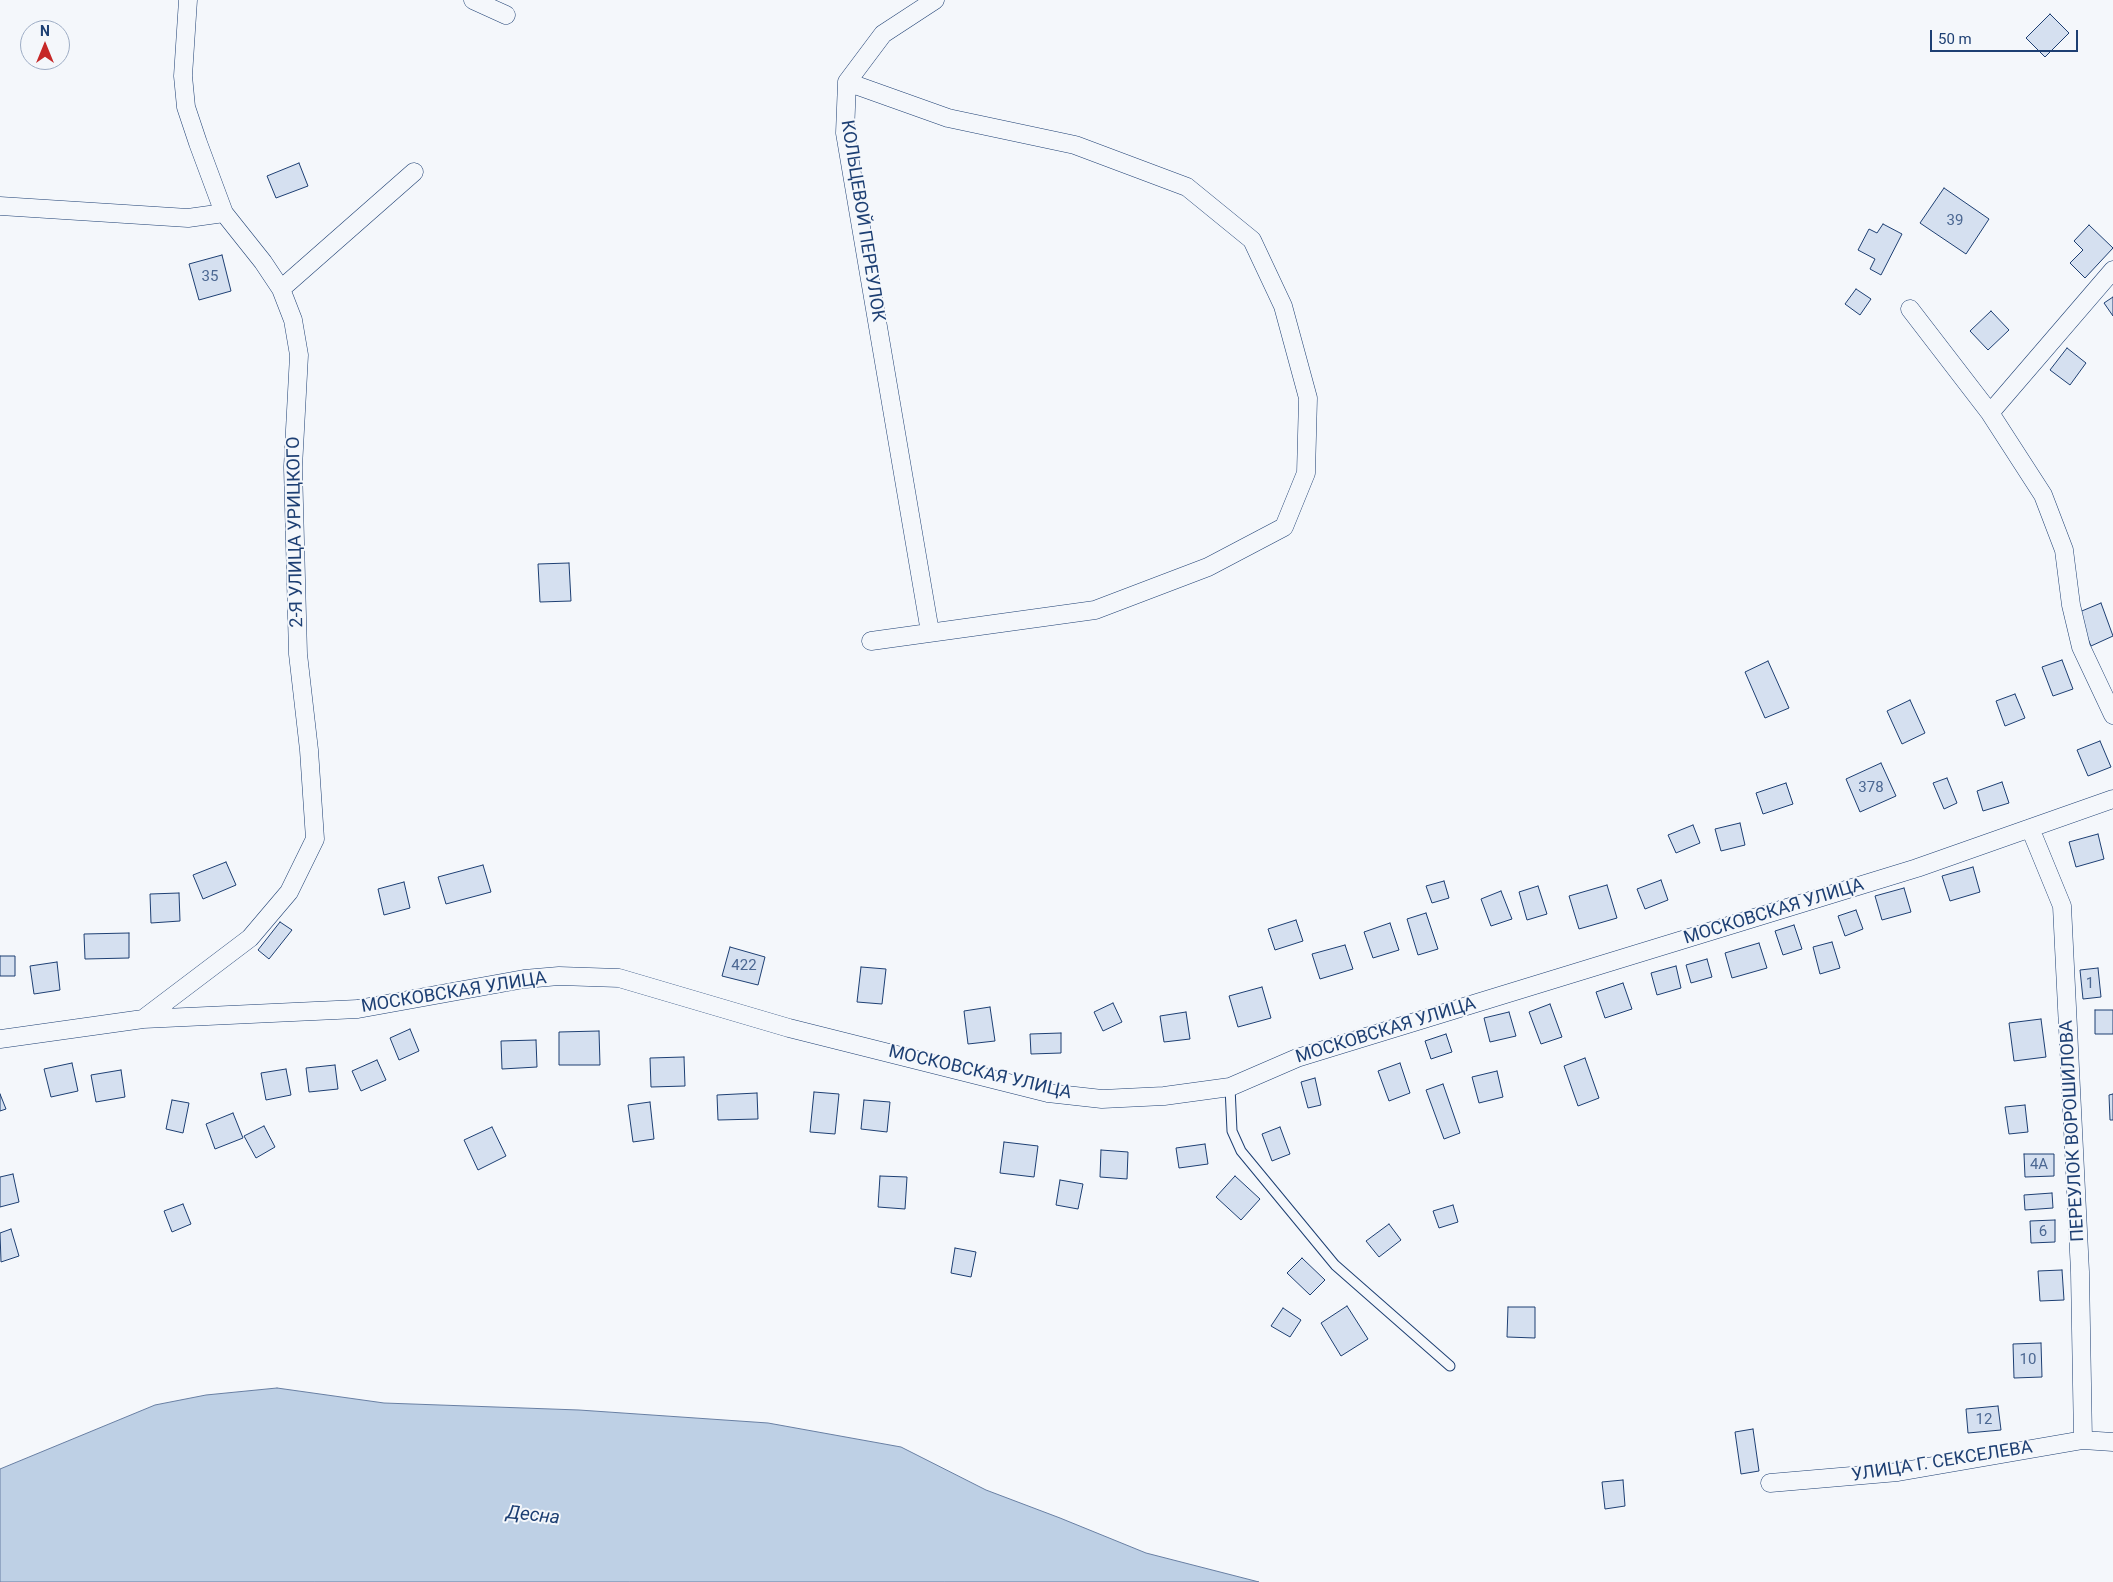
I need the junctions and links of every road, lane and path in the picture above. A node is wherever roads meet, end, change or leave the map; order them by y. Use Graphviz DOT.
graph roads {
  1 [pos="188,0"];
  2 [pos="474,0"];
  3 [pos="935,0"];
  4 [pos="506,14"];
  5 [pos="846,82"];
  6 [pos="414,172"];
  7 [pos="0,206"];
  8 [pos="224,213"];
  9 [pos="2113,270"];
  10 [pos="281,289"];
  11 [pos="1910,309"];
  12 [pos="1990,413"];
  13 [pos="930,632"];
  14 [pos="871,641"];
  15 [pos="2113,715"];
  16 [pos="2113,799"];
  17 [pos="2030,828"];
  18 [pos="143,1019"];
  19 [pos="0,1039"];
  20 [pos="1230,1086"];
  21 [pos="1450,1366"];
  22 [pos="2082,1440"];
  23 [pos="2113,1442"];
  24 [pos="1770,1483"];
  1 -- 8 [label="street, 2-Я УЛИЦА УРИЦКОГО"];
  2 -- 4 [label="street"];
  3 -- 5 [label="street"];
  5 -- 13 [label="street, КОЛЬЦЕВОЙ ПЕРЕУЛОК"];
  5 -- 13 [label="street"];
  6 -- 10 [label="street"];
  7 -- 8 [label="street"];
  8 -- 10 [label="street, 2-Я УЛИЦА УРИЦКОГО"];
  9 -- 12 [label="street"];
  10 -- 18 [label="street, 2-Я УЛИЦА УРИЦКОГО"];
  11 -- 12 [label="street"];
  12 -- 15 [label="street"];
  13 -- 14 [label="street"];
  16 -- 17 [label="street, МОСКОВСКАЯ УЛИЦА"];
  17 -- 20 [label="street, МОСКОВСКАЯ УЛИЦА"];
  17 -- 22 [label="street, ПЕРЕУЛОК ВОРОШИЛОВА"];
  18 -- 19 [label="street, МОСКОВСКАЯ УЛИЦА"];
  18 -- 20 [label="street, МОСКОВСКАЯ УЛИЦА"];
  20 -- 21 [label="lane"];
  22 -- 23 [label="street, УЛИЦА Г. СЕКСЕЛЕВА"];
  22 -- 24 [label="street, УЛИЦА Г. СЕКСЕЛЕВА"];
}
